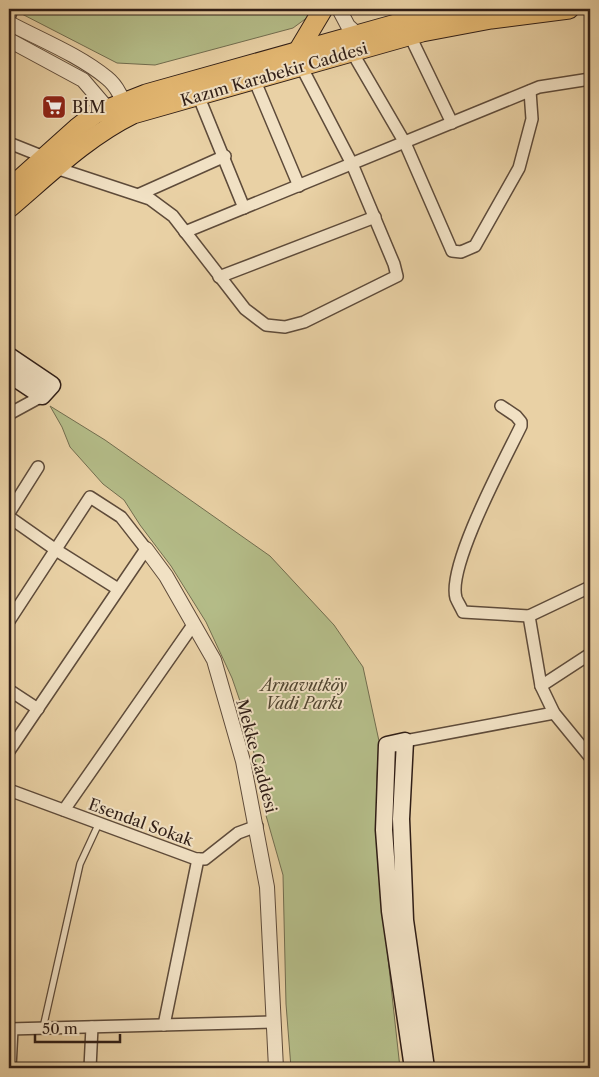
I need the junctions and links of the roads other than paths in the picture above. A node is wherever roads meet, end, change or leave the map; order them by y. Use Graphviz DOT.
graph roads {
  1 [pos="12,9"];
  2 [pos="323,9"];
  3 [pos="339,9"];
  4 [pos="466,9"];
  5 [pos="570,9"];
  6 [pos="443,11"];
  7 [pos="9,18"];
  8 [pos="9,23"];
  9 [pos="410,36"];
  10 [pos="9,40"];
  11 [pos="355,43"];
  12 [pos="299,59"];
  13 [pos="254,79"];
  14 [pos="590,79"];
  15 [pos="530,91"];
  16 [pos="198,95"];
  17 [pos="119,109"];
  18 [pos="452,123"];
  19 [pos="9,143"];
  20 [pos="405,143"];
  21 [pos="225,156"];
  22 [pos="50,163"];
  23 [pos="352,164"];
  24 [pos="299,186"];
  25 [pos="9,189"];
  26 [pos="140,194"];
  27 [pos="9,208"];
  28 [pos="244,208"];
  29 [pos="375,217"];
  30 [pos="185,232"];
  31 [pos="219,276"];
  32 [pos="9,356"];
  33 [pos="9,374"];
  34 [pos="47,391"];
  35 [pos="500,406"];
  36 [pos="9,414"];
  37 [pos="38,467"];
  38 [pos="9,513"];
  39 [pos="9,517"];
  40 [pos="146,549"];
  41 [pos="56,550"];
  42 [pos="590,587"];
  43 [pos="118,590"];
  44 [pos="529,616"];
  45 [pos="9,621"];
  46 [pos="194,625"];
  47 [pos="590,654"];
  48 [pos="541,686"];
  49 [pos="9,690"];
  50 [pos="38,709"];
  51 [pos="554,713"];
  52 [pos="405,741"];
  53 [pos="588,750"];
  54 [pos="9,751"];
  55 [pos="9,790"];
  56 [pos="64,810"];
  57 [pos="99,823"];
  58 [pos="257,826"];
  59 [pos="198,859"];
  60 [pos="273,1022"];
  61 [pos="164,1025"];
  62 [pos="92,1027"];
  63 [pos="43,1028"];
  64 [pos="11,1029"];
  65 [pos="10,1068"];
  66 [pos="90,1068"];
  67 [pos="276,1068"];
  68 [pos="413,1068"];
  69 [pos="426,1068"];
  1 -- 7 [label="street"];
  2 -- 12 [label="main road"];
  3 -- 11 [label="street"];
  4 -- 6 [label="main road, Kazım Karabekir Caddesi"];
  5 -- 9 [label="main road, Kazım Karabekir Caddesi"];
  6 -- 11 [label="main road, Kazım Karabekir Caddesi"];
  8 -- 17 [label="street"];
  9 -- 11 [label="main road, Kazım Karabekir Caddesi"];
  9 -- 18 [label="street"];
  10 -- 17 [label="street"];
  11 -- 12 [label="main road, Kazım Karabekir Caddesi"];
  11 -- 20 [label="street"];
  12 -- 13 [label="main road, Kazım Karabekir Caddesi"];
  12 -- 17 [label="main road, Kazım Karabekir Caddesi"];
  12 -- 23 [label="street"];
  13 -- 16 [label="main road, Kazım Karabekir Caddesi"];
  13 -- 24 [label="street"];
  14 -- 15 [label="street"];
  15 -- 18 [label="street"];
  15 -- 20 [label="street"];
  16 -- 17 [label="main road, Kazım Karabekir Caddesi"];
  16 -- 21 [label="street"];
  17 -- 22 [label="main road, Kazım Karabekir Caddesi"];
  18 -- 20 [label="street"];
  19 -- 22 [label="street"];
  20 -- 23 [label="street"];
  21 -- 26 [label="street"];
  21 -- 28 [label="street"];
  22 -- 25 [label="main road, Kazım Karabekir Caddesi"];
  22 -- 26 [label="street"];
  22 -- 27 [label="main road, Kazım Karabekir Caddesi"];
  23 -- 24 [label="street"];
  23 -- 29 [label="street"];
  24 -- 28 [label="street"];
  26 -- 30 [label="street"];
  28 -- 30 [label="street"];
  29 -- 31 [label="street"];
  29 -- 31 [label="street"];
  30 -- 31 [label="street"];
  32 -- 34 [label="main road"];
  33 -- 34 [label="main road"];
  34 -- 36 [label="street"];
  35 -- 44 [label="street"];
  37 -- 38 [label="street"];
  39 -- 41 [label="street"];
  40 -- 41 [label="street, Mekke Caddesi"];
  40 -- 43 [label="street"];
  40 -- 46 [label="street, Mekke Caddesi"];
  41 -- 43 [label="street"];
  41 -- 45 [label="street"];
  42 -- 44 [label="street"];
  43 -- 50 [label="street"];
  44 -- 48 [label="street"];
  46 -- 56 [label="street"];
  46 -- 58 [label="street, Mekke Caddesi"];
  47 -- 48 [label="street"];
  48 -- 51 [label="street"];
  49 -- 50 [label="street"];
  50 -- 54 [label="street"];
  51 -- 52 [label="street"];
  51 -- 53 [label="street"];
  52 -- 68 [label="main road"];
  52 -- 69 [label="main road"];
  55 -- 56 [label="street, Esendal Sokak"];
  56 -- 57 [label="street, Esendal Sokak"];
  57 -- 59 [label="street, Esendal Sokak"];
  57 -- 63 [label="lane"];
  58 -- 59 [label="street, Esendal Sokak"];
  58 -- 60 [label="street, Mekke Caddesi"];
  59 -- 61 [label="street"];
  60 -- 61 [label="street"];
  60 -- 67 [label="street, Mekke Caddesi"];
  61 -- 62 [label="street"];
  62 -- 63 [label="street"];
  62 -- 66 [label="street"];
  63 -- 64 [label="street"];
  64 -- 65 [label="street"];
}
